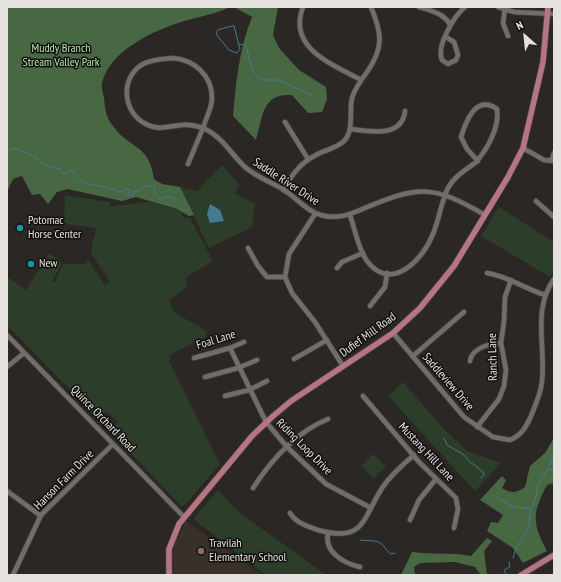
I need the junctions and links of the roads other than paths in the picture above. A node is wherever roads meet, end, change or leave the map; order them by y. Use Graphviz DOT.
graph roads {
  1 [pos="303,7"];
  2 [pos="371,7"];
  3 [pos="419,7"];
  4 [pos="465,7"];
  5 [pos="498,7"];
  6 [pos="548,7"];
  7 [pos="505,10"];
  8 [pos="551,14"];
  9 [pos="450,25"];
  10 [pos="508,36"];
  11 [pos="446,37"];
  12 [pos="360,80"];
  13 [pos="405,111"];
  14 [pos="284,122"];
  15 [pos="203,128"];
  16 [pos="350,129"];
  17 [pos="523,148"];
  18 [pos="554,153"];
  19 [pos="308,158"];
  20 [pos="553,160"];
  21 [pos="478,161"];
  22 [pos="188,164"];
  23 [pos="283,190"];
  24 [pos="445,195"];
  25 [pos="536,201"];
  26 [pos="315,214"];
  27 [pos="350,215"];
  28 [pos="485,215"];
  29 [pos="554,217"];
  30 [pos="248,248"];
  31 [pos="363,253"];
  32 [pos="337,268"];
  33 [pos="388,273"];
  34 [pos="488,273"];
  35 [pos="285,277"];
  36 [pos="554,279"];
  37 [pos="511,280"];
  38 [pos="545,295"];
  39 [pos="370,306"];
  40 [pos="464,312"];
  41 [pos="393,333"];
  42 [pos="7,336"];
  43 [pos="327,340"];
  44 [pos="244,342"];
  45 [pos="501,343"];
  46 [pos="230,348"];
  47 [pos="24,353"];
  48 [pos="413,356"];
  49 [pos="194,358"];
  50 [pos="294,359"];
  51 [pos="257,360"];
  52 [pos="470,361"];
  53 [pos="344,366"];
  54 [pos="7,367"];
  55 [pos="238,368"];
  56 [pos="205,377"];
  57 [pos="267,381"];
  58 [pos="249,390"];
  59 [pos="225,396"];
  60 [pos="363,396"];
  61 [pos="328,419"];
  62 [pos="266,422"];
  63 [pos="477,427"];
  64 [pos="113,444"];
  65 [pos="287,447"];
  66 [pos="414,455"];
  67 [pos="436,479"];
  68 [pos="253,488"];
  69 [pos="7,491"];
  70 [pos="371,508"];
  71 [pos="290,513"];
  72 [pos="41,516"];
  73 [pos="184,517"];
  74 [pos="410,520"];
  75 [pos="454,528"];
  76 [pos="328,533"];
  77 [pos="554,555"];
  78 [pos="360,567"];
  79 [pos="13,575"];
  80 [pos="168,575"];
  81 [pos="520,575"];
  1 -- 12 [label="street"];
  2 -- 12 [label="street"];
  3 -- 9 [label="street"];
  4 -- 9 [label="street"];
  5 -- 7 [label="street"];
  6 -- 8 [label="main road, Dufief Mill Road"];
  7 -- 8 [label="street"];
  7 -- 10 [label="street"];
  8 -- 17 [label="main road, Dufief Mill Road"];
  9 -- 11 [label="street"];
  11 -- 11 [label="street"];
  12 -- 16 [label="street"];
  13 -- 16 [label="street"];
  14 -- 19 [label="street"];
  15 -- 15 [label="street, Saddle River Drive"];
  15 -- 22 [label="street"];
  15 -- 23 [label="street, Saddle River Drive"];
  16 -- 19 [label="street"];
  17 -- 20 [label="street"];
  17 -- 28 [label="main road, Dufief Mill Road"];
  18 -- 20 [label="street"];
  19 -- 23 [label="street"];
  21 -- 21 [label="street"];
  21 -- 24 [label="street"];
  23 -- 26 [label="street, Saddle River Drive"];
  24 -- 27 [label="street, Saddle River Drive"];
  24 -- 28 [label="street, Saddle River Drive"];
  24 -- 33 [label="street"];
  25 -- 29 [label="street"];
  26 -- 27 [label="street, Saddle River Drive"];
  26 -- 35 [label="street"];
  27 -- 31 [label="street"];
  28 -- 41 [label="main road, Dufief Mill Road"];
  30 -- 35 [label="street"];
  31 -- 32 [label="street"];
  31 -- 33 [label="street"];
  33 -- 39 [label="street"];
  34 -- 37 [label="street"];
  35 -- 43 [label="street"];
  36 -- 38 [label="street, Saddleview Drive"];
  37 -- 38 [label="street"];
  37 -- 45 [label="street, Ranch Lane"];
  38 -- 63 [label="street, Saddleview Drive"];
  40 -- 48 [label="street"];
  41 -- 48 [label="street, Saddleview Drive"];
  41 -- 53 [label="main road, Dufief Mill Road"];
  42 -- 47 [label="street, Quince Orchard Road"];
  43 -- 50 [label="street"];
  43 -- 53 [label="street"];
  44 -- 46 [label="street, Foal Lane"];
  45 -- 52 [label="street"];
  45 -- 63 [label="street, Ranch Lane"];
  46 -- 49 [label="street, Foal Lane"];
  46 -- 55 [label="street, Riding Loop Drive"];
  47 -- 54 [label="street"];
  47 -- 64 [label="street, Quince Orchard Road"];
  48 -- 63 [label="street, Saddleview Drive"];
  51 -- 55 [label="street"];
  53 -- 62 [label="main road, Dufief Mill Road"];
  55 -- 56 [label="street"];
  55 -- 58 [label="street, Riding Loop Drive"];
  57 -- 58 [label="street"];
  58 -- 59 [label="street"];
  58 -- 62 [label="street, Riding Loop Drive"];
  60 -- 66 [label="street, Mustang Hill Lane"];
  61 -- 65 [label="street"];
  62 -- 65 [label="street, Riding Loop Drive"];
  62 -- 73 [label="main road, Dufief Mill Road"];
  64 -- 72 [label="street, Hanson Farm Drive"];
  64 -- 73 [label="street, Quince Orchard Road"];
  65 -- 68 [label="street"];
  65 -- 70 [label="street, Riding Loop Drive"];
  66 -- 67 [label="street, Mustang Hill Lane"];
  66 -- 70 [label="street"];
  67 -- 74 [label="street"];
  67 -- 75 [label="street, Mustang Hill Lane"];
  69 -- 72 [label="street"];
  70 -- 76 [label="street"];
  71 -- 76 [label="street"];
  72 -- 79 [label="street, Hanson Farm Drive"];
  73 -- 80 [label="main road, Dufief Mill Road"];
  76 -- 78 [label="street"];
  77 -- 81 [label="main road"];
}
